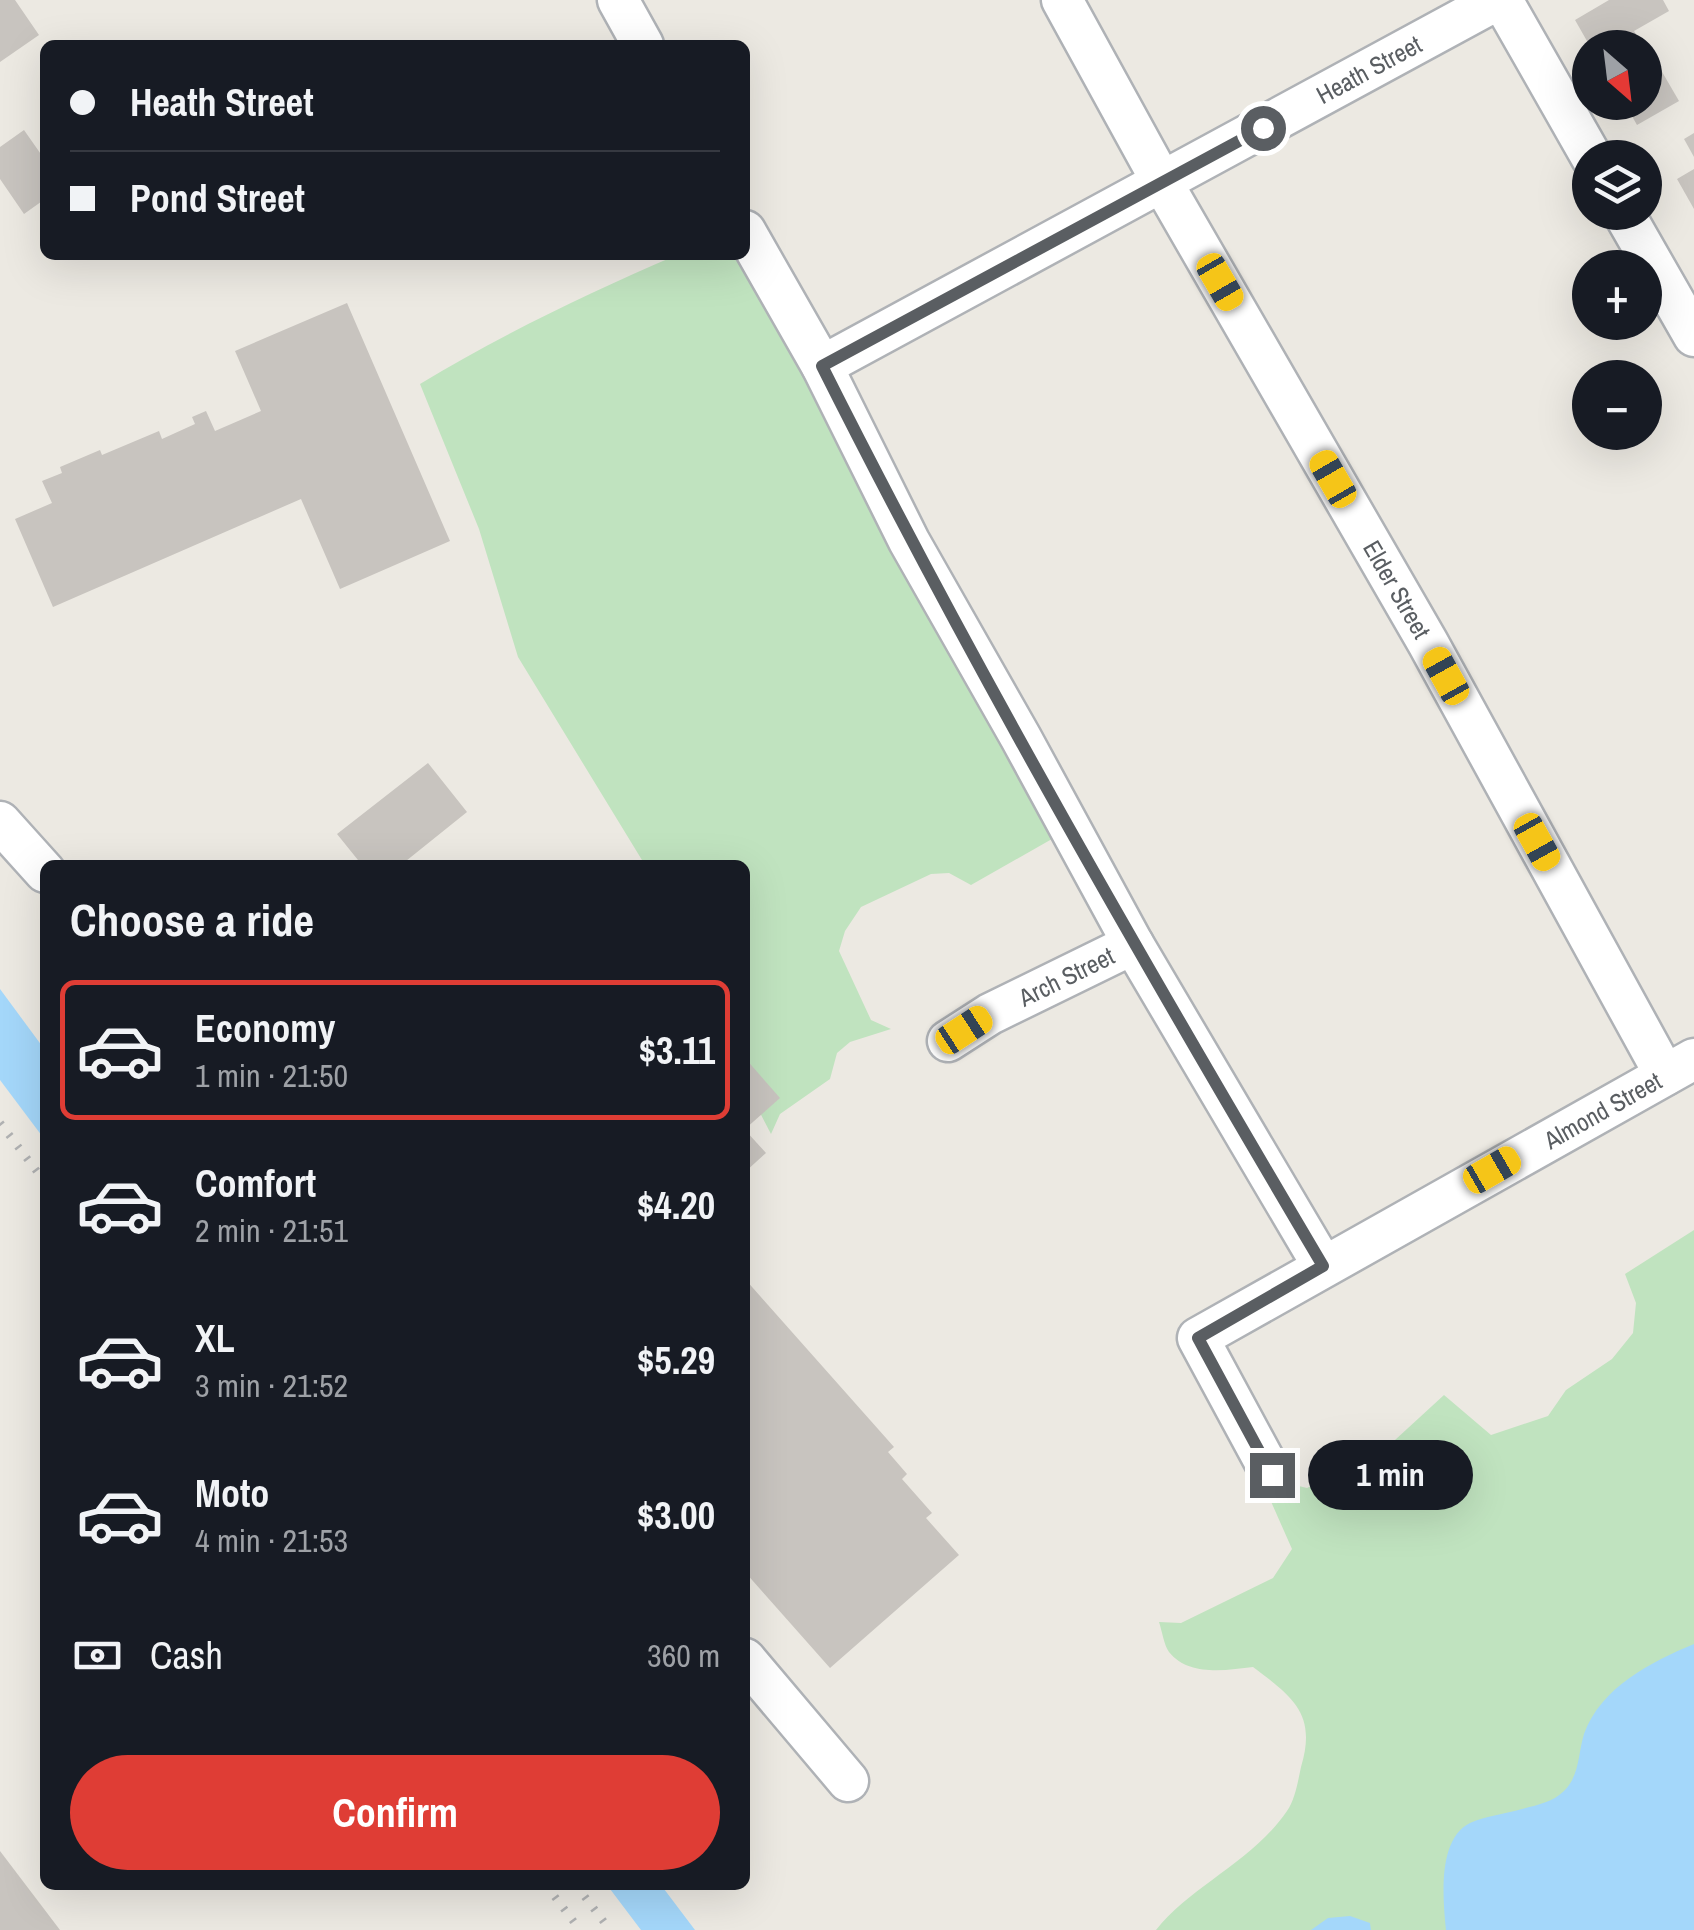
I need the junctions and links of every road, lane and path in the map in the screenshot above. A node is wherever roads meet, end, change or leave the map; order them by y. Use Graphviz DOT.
graph roads {
  1 [pos="618,0"];
  2 [pos="1062,0"];
  3 [pos="1500,0"];
  4 [pos="640,40"];
  5 [pos="1582,140"];
  6 [pos="1163,184"];
  7 [pos="1634,230"];
  8 [pos="750,240"];
  9 [pos="1694,336"];
  10 [pos="822,366"];
  11 [pos="0,822"];
  12 [pos="40,866"];
  13 [pos="1133,944"];
  14 [pos="948,1042"];
  15 [pos="1679,1067"];
  16 [pos="1323,1266"];
  17 [pos="1272,1475"];
  18 [pos="750,1665"];
  19 [pos="848,1782"];
  1 -- 4 [label="street"];
  2 -- 6 [label="street, Elder Street"];
  3 -- 5 [label="street"];
  3 -- 6 [label="street, Heath Street"];
  6 -- 10 [label="street, Heath Street"];
  6 -- 15 [label="street, Elder Street"];
  7 -- 9 [label="street"];
  8 -- 10 [label="street"];
  10 -- 13 [label="street"];
  11 -- 12 [label="street"];
  13 -- 14 [label="street, Arch Street"];
  13 -- 16 [label="street"];
  15 -- 16 [label="street, Almond Street"];
  16 -- 17 [label="street, Almond Street"];
  18 -- 19 [label="street"];
}
